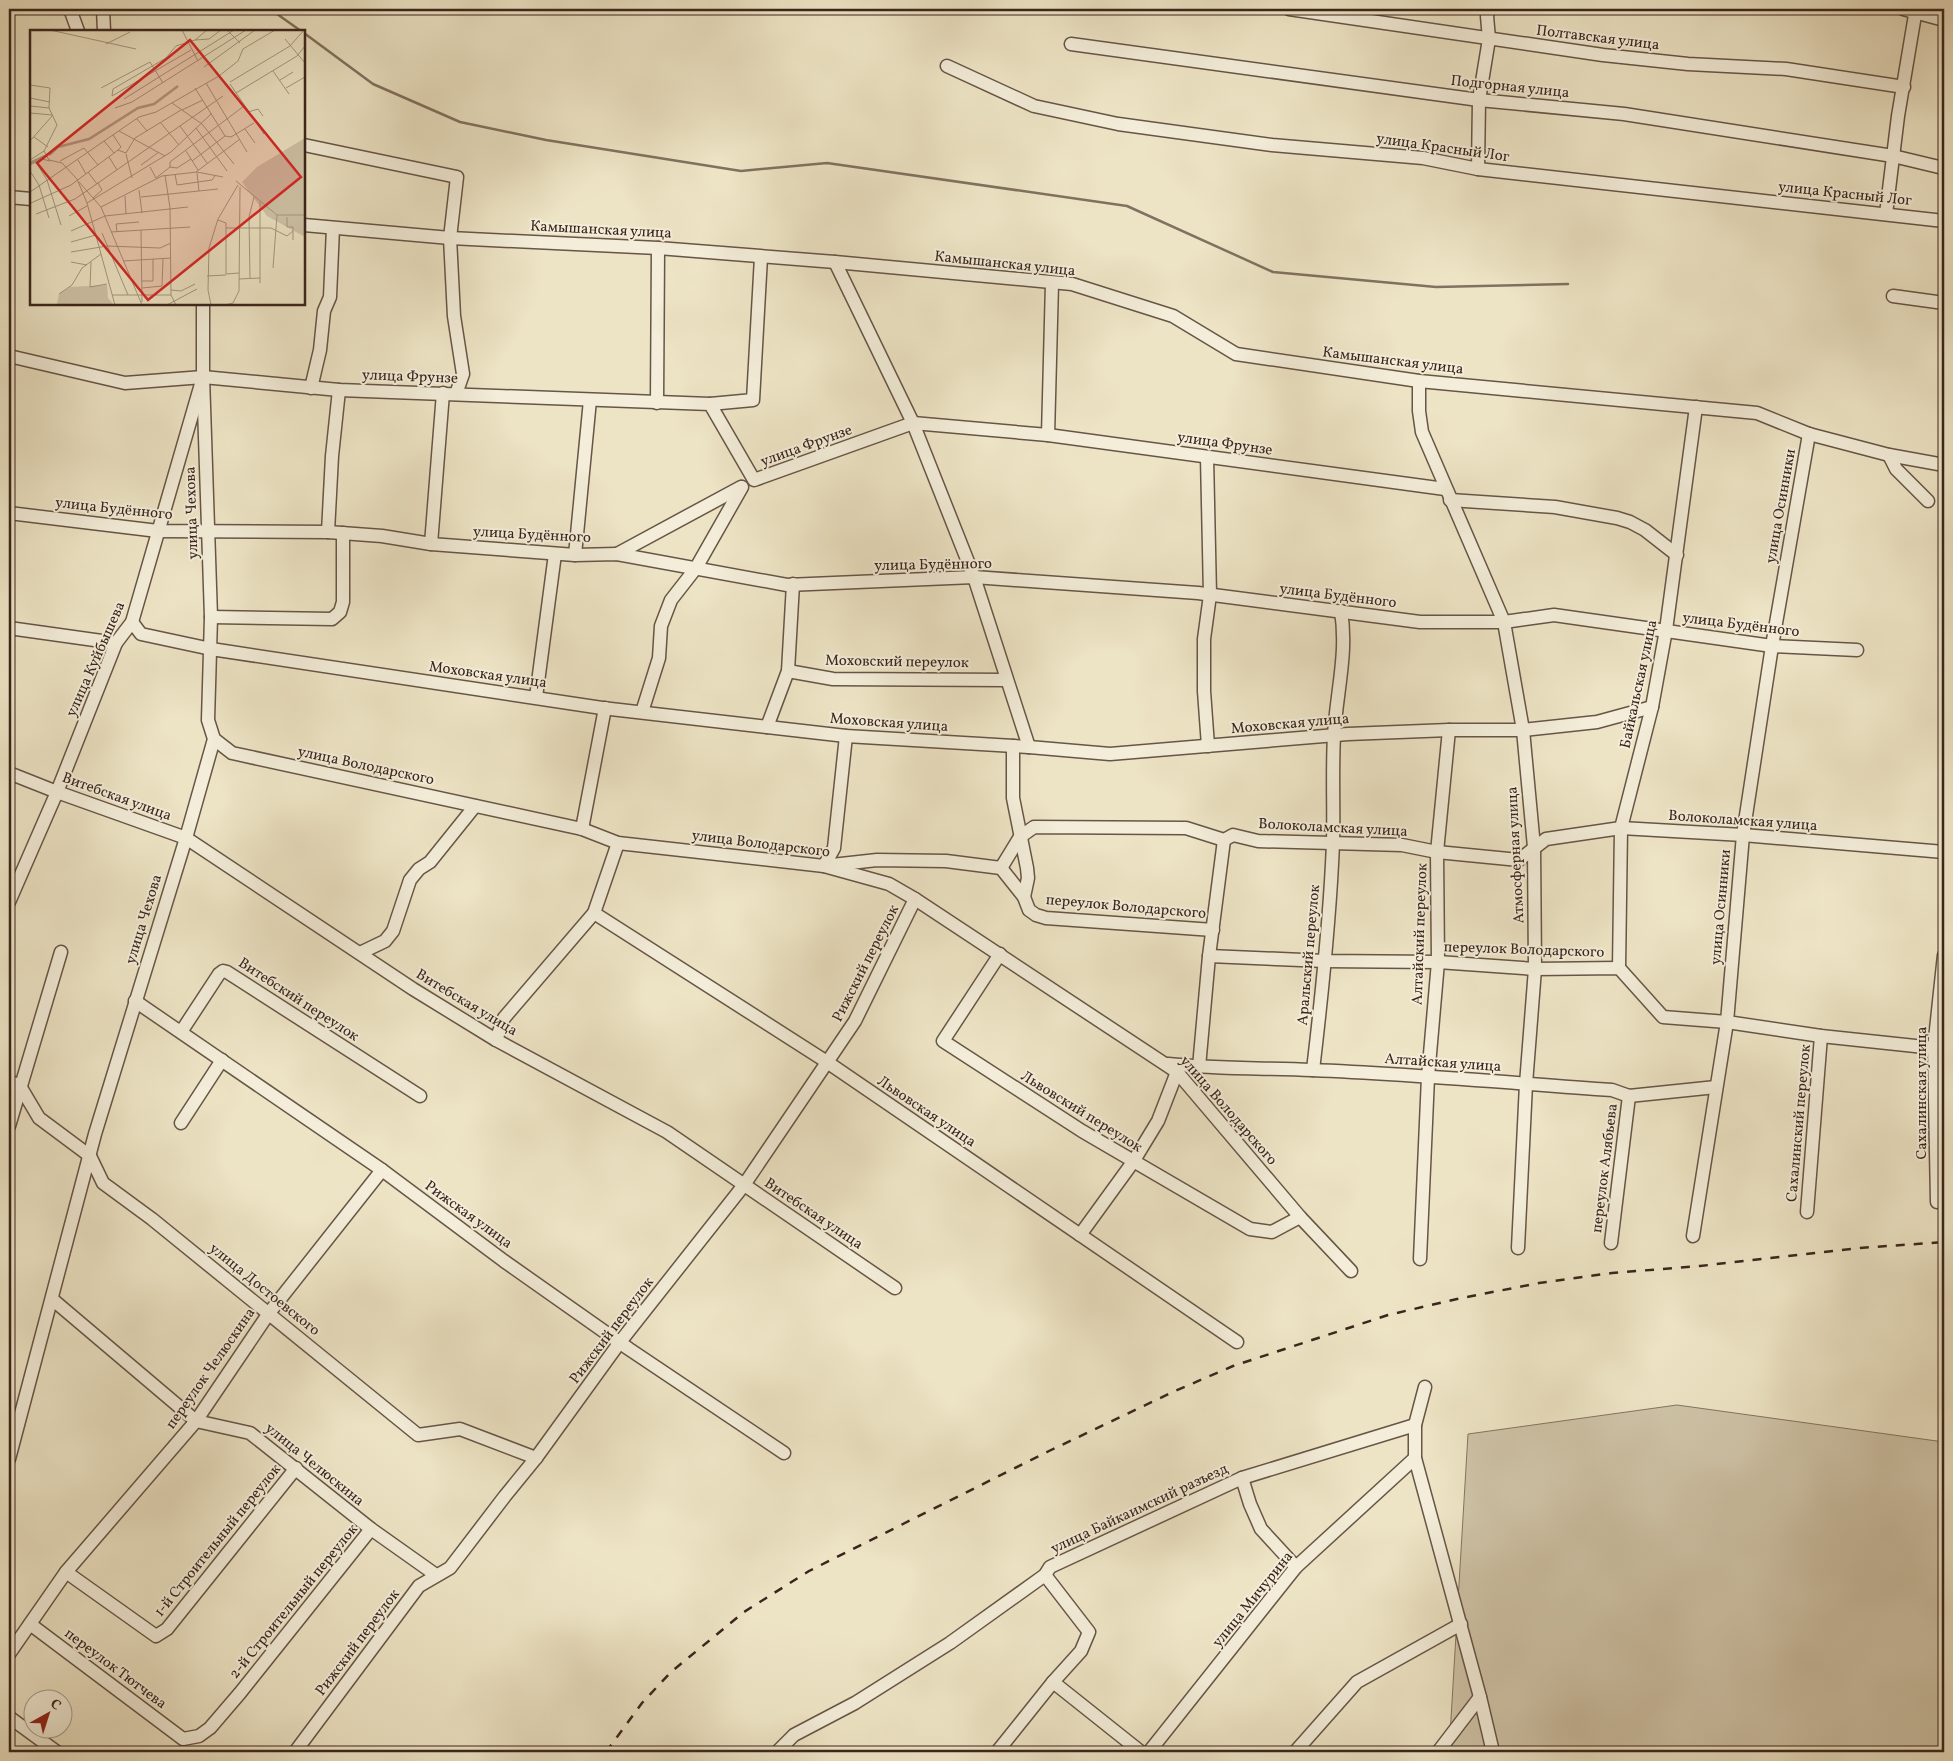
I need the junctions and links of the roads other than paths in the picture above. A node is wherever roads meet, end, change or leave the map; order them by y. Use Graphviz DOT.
graph roads {
  1 [pos="70,9"];
  2 [pos="103,9"];
  3 [pos="1290,9"];
  4 [pos="1489,9"];
  5 [pos="1911,10"];
  6 [pos="1944,20"];
  7 [pos="78,30"];
  8 [pos="104,30"];
  9 [pos="1489,39"];
  10 [pos="1071,44"];
  11 [pos="947,66"];
  12 [pos="1904,86"];
  13 [pos="1479,100"];
  14 [pos="305,145"];
  15 [pos="1893,156"];
  16 [pos="1944,167"];
  17 [pos="1478,169"];
  18 [pos="9,197"];
  19 [pos="30,199"];
  20 [pos="1886,214"];
  21 [pos="1944,221"];
  22 [pos="305,225"];
  23 [pos="333,228"];
  24 [pos="450,238"];
  25 [pos="658,248"];
  26 [pos="761,256"];
  27 [pos="835,262"];
  28 [pos="1052,282"];
  29 [pos="1893,296"];
  30 [pos="1944,303"];
  31 [pos="203,305"];
  32 [pos="9,356"];
  33 [pos="203,377"];
  34 [pos="1420,381"];
  35 [pos="311,388"];
  36 [pos="340,390"];
  37 [pos="443,393"];
  38 [pos="456,394"];
  39 [pos="590,400"];
  40 [pos="657,403"];
  41 [pos="710,404"];
  42 [pos="1696,407"];
  43 [pos="912,423"];
  44 [pos="1809,434"];
  45 [pos="1048,435"];
  46 [pos="1889,454"];
  47 [pos="1207,457"];
  48 [pos="1944,465"];
  49 [pos="754,480"];
  50 [pos="742,487"];
  51 [pos="1448,494"];
  52 [pos="1928,501"];
  53 [pos="9,513"];
  54 [pos="158,531"];
  55 [pos="207,531"];
  56 [pos="328,532"];
  57 [pos="343,533"];
  58 [pos="431,544"];
  59 [pos="555,554"];
  60 [pos="617,554"];
  61 [pos="575,555"];
  62 [pos="1677,555"];
  63 [pos="696,568"];
  64 [pos="974,578"];
  65 [pos="793,584"];
  66 [pos="1210,595"];
  67 [pos="1341,611"];
  68 [pos="211,617"];
  69 [pos="132,622"];
  70 [pos="1504,622"];
  71 [pos="9,628"];
  72 [pos="1666,630"];
  73 [pos="116,643"];
  74 [pos="1772,646"];
  75 [pos="211,649"];
  76 [pos="1857,650"];
  77 [pos="788,670"];
  78 [pos="1006,680"];
  79 [pos="536,698"];
  80 [pos="1652,707"];
  81 [pos="605,708"];
  82 [pos="642,712"];
  83 [pos="767,727"];
  84 [pos="1449,730"];
  85 [pos="1523,730"];
  86 [pos="1334,735"];
  87 [pos="846,736"];
  88 [pos="214,739"];
  89 [pos="1013,746"];
  90 [pos="1208,746"];
  91 [pos="1029,747"];
  92 [pos="9,773"];
  93 [pos="57,792"];
  94 [pos="475,806"];
  95 [pos="1621,828"];
  96 [pos="582,829"];
  97 [pos="1743,835"];
  98 [pos="1020,837"];
  99 [pos="186,838"];
  100 [pos="1224,840"];
  101 [pos="618,842"];
  102 [pos="1333,842"];
  103 [pos="1534,847"];
  104 [pos="1437,852"];
  105 [pos="1944,852"];
  106 [pos="824,866"];
  107 [pos="1001,868"];
  108 [pos="1024,897"];
  109 [pos="915,899"];
  110 [pos="9,902"];
  111 [pos="594,913"];
  112 [pos="1212,930"];
  113 [pos="61,952"];
  114 [pos="360,954"];
  115 [pos="1000,954"];
  116 [pos="1944,955"];
  117 [pos="1209,956"];
  118 [pos="1325,961"];
  119 [pos="1438,962"];
  120 [pos="1535,968"];
  121 [pos="1620,968"];
  122 [pos="135,1001"];
  123 [pos="1727,1022"];
  124 [pos="181,1032"];
  125 [pos="1821,1036"];
  126 [pos="496,1040"];
  127 [pos="1934,1048"];
  128 [pos="222,1060"];
  129 [pos="827,1062"];
  130 [pos="1172,1068"];
  131 [pos="1199,1068"];
  132 [pos="1313,1070"];
  133 [pos="1428,1077"];
  134 [pos="14,1084"];
  135 [pos="1526,1084"];
  136 [pos="1716,1087"];
  137 [pos="420,1096"];
  138 [pos="1629,1096"];
  139 [pos="181,1123"];
  140 [pos="9,1126"];
  141 [pos="90,1156"];
  142 [pos="1133,1162"];
  143 [pos="382,1170"];
  144 [pos="744,1185"];
  145 [pos="1937,1202"];
  146 [pos="1807,1212"];
  147 [pos="1300,1217"];
  148 [pos="1080,1235"];
  149 [pos="1693,1236"];
  150 [pos="1611,1243"];
  151 [pos="1518,1248"];
  152 [pos="1420,1259"];
  153 [pos="1351,1271"];
  154 [pos="895,1288"];
  155 [pos="52,1299"];
  156 [pos="268,1313"];
  157 [pos="620,1342"];
  158 [pos="1238,1342"];
  159 [pos="1425,1387"];
  160 [pos="196,1421"];
  161 [pos="1415,1425"];
  162 [pos="784,1452"];
  163 [pos="536,1458"];
  164 [pos="1415,1458"];
  165 [pos="9,1459"];
  166 [pos="296,1468"];
  167 [pos="1242,1478"];
  168 [pos="371,1529"];
  169 [pos="1296,1567"];
  170 [pos="66,1572"];
  171 [pos="436,1575"];
  172 [pos="1044,1575"];
  173 [pos="30,1624"];
  174 [pos="1460,1624"];
  175 [pos="9,1654"];
  176 [pos="1053,1682"];
  177 [pos="1480,1697"];
  178 [pos="9,1717"];
  179 [pos="183,1738"];
  180 [pos="1301,1750"];
  181 [pos="57,1752"];
  182 [pos="295,1752"];
  183 [pos="777,1752"];
  184 [pos="998,1752"];
  185 [pos="1141,1752"];
  186 [pos="1149,1752"];
  187 [pos="1438,1752"];
  188 [pos="1493,1752"];
  1 -- 7 [label="street"];
  2 -- 8 [label="street"];
  3 -- 9 [label="street, Полтавская улица"];
  4 -- 9 [label="street"];
  5 -- 6 [label="street"];
  5 -- 12 [label="street"];
  9 -- 12 [label="street, Полтавская улица"];
  9 -- 13 [label="street"];
  10 -- 13 [label="street, Подгорная улица"];
  11 -- 17 [label="street, улица Красный Лог"];
  12 -- 15 [label="street"];
  13 -- 15 [label="street, Подгорная улица"];
  13 -- 17 [label="street"];
  14 -- 24 [label="street"];
  15 -- 16 [label="street, Подгорная улица"];
  15 -- 20 [label="street"];
  17 -- 20 [label="street, улица Красный Лог"];
  18 -- 19 [label="street"];
  20 -- 21 [label="street, улица Красный Лог"];
  22 -- 23 [label="street, Камышанская улица"];
  23 -- 24 [label="street, Камышанская улица"];
  23 -- 35 [label="street"];
  24 -- 25 [label="street, Камышанская улица"];
  24 -- 38 [label="street"];
  25 -- 26 [label="street, Камышанская улица"];
  25 -- 40 [label="street"];
  26 -- 27 [label="street, Камышанская улица"];
  26 -- 41 [label="street"];
  27 -- 28 [label="street, Камышанская улица"];
  27 -- 43 [label="street"];
  28 -- 34 [label="street, Камышанская улица"];
  28 -- 45 [label="street"];
  29 -- 30 [label="street"];
  31 -- 33 [label="street, улица Куйбышева"];
  32 -- 33 [label="street, улица Фрунзе"];
  33 -- 35 [label="street, улица Фрунзе"];
  33 -- 54 [label="street, улица Куйбышева"];
  33 -- 55 [label="street, улица Чехова"];
  34 -- 42 [label="street, Камышанская улица"];
  34 -- 51 [label="street, Атмосферная улица"];
  35 -- 36 [label="street, улица Фрунзе"];
  36 -- 37 [label="street, улица Фрунзе"];
  36 -- 56 [label="street"];
  37 -- 38 [label="street, улица Фрунзе"];
  37 -- 58 [label="street"];
  38 -- 39 [label="street, улица Фрунзе"];
  39 -- 40 [label="street, улица Фрунзе"];
  39 -- 61 [label="street"];
  40 -- 41 [label="street, улица Фрунзе"];
  41 -- 49 [label="street, улица Фрунзе"];
  42 -- 44 [label="street, Камышанская улица"];
  42 -- 62 [label="street, Байкальская улица"];
  43 -- 45 [label="street, улица Фрунзе"];
  43 -- 49 [label="street, улица Фрунзе"];
  43 -- 64 [label="street"];
  44 -- 46 [label="street, Камышанская улица"];
  44 -- 74 [label="street, улица Осинники"];
  45 -- 47 [label="street, улица Фрунзе"];
  46 -- 48 [label="street, Камышанская улица"];
  46 -- 52 [label="street"];
  47 -- 51 [label="street, улица Фрунзе"];
  47 -- 66 [label="street"];
  49 -- 50 [label="street"];
  50 -- 60 [label="street"];
  50 -- 63 [label="street"];
  51 -- 62 [label="street, улица Фрунзе"];
  51 -- 70 [label="street, Атмосферная улица"];
  53 -- 54 [label="street, улица Будённого"];
  54 -- 55 [label="street, улица Будённого"];
  54 -- 69 [label="street, улица Куйбышева"];
  55 -- 56 [label="street, улица Будённого"];
  55 -- 68 [label="street, улица Чехова"];
  56 -- 57 [label="street, улица Будённого"];
  57 -- 58 [label="street, улица Будённого"];
  57 -- 68 [label="street"];
  58 -- 59 [label="street, улица Будённого"];
  59 -- 61 [label="street, улица Будённого"];
  59 -- 79 [label="street"];
  60 -- 61 [label="street, улица Будённого"];
  60 -- 63 [label="street, улица Будённого"];
  62 -- 72 [label="street, Байкальская улица"];
  63 -- 65 [label="street, улица Будённого"];
  63 -- 82 [label="street"];
  64 -- 65 [label="street, улица Будённого"];
  64 -- 66 [label="street, улица Будённого"];
  64 -- 78 [label="street"];
  65 -- 77 [label="street"];
  66 -- 67 [label="street, улица Будённого"];
  66 -- 90 [label="street"];
  67 -- 70 [label="street, улица Будённого"];
  67 -- 86 [label="street, Аральский переулок"];
  68 -- 75 [label="street, улица Чехова"];
  69 -- 73 [label="street, улица Куйбышева"];
  69 -- 75 [label="street, Моховская улица"];
  70 -- 72 [label="street, улица Будённого"];
  70 -- 85 [label="street, Атмосферная улица"];
  71 -- 73 [label="street"];
  72 -- 74 [label="street, улица Будённого"];
  72 -- 80 [label="street, Байкальская улица"];
  73 -- 93 [label="street, улица Куйбышева"];
  74 -- 76 [label="street, улица Будённого"];
  74 -- 97 [label="street, улица Осинники"];
  75 -- 79 [label="street, Моховская улица"];
  75 -- 88 [label="street, улица Чехова"];
  77 -- 78 [label="street, Моховский переулок"];
  77 -- 83 [label="street"];
  78 -- 91 [label="street"];
  79 -- 81 [label="street, Моховская улица"];
  80 -- 85 [label="street, Моховская улица"];
  80 -- 95 [label="street, Байкальская улица"];
  81 -- 82 [label="street, Моховская улица"];
  81 -- 96 [label="street"];
  82 -- 83 [label="street, Моховская улица"];
  83 -- 87 [label="street, Моховская улица"];
  84 -- 85 [label="street, Моховская улица"];
  84 -- 86 [label="street, Моховская улица"];
  84 -- 104 [label="street, Алтайский переулок"];
  85 -- 103 [label="street, Атмосферная улица"];
  86 -- 90 [label="street, Моховская улица"];
  86 -- 102 [label="street, Аральский переулок"];
  87 -- 89 [label="street, Моховская улица"];
  87 -- 106 [label="street"];
  88 -- 94 [label="street, улица Володарского"];
  88 -- 99 [label="street, улица Чехова"];
  89 -- 91 [label="street, Моховская улица"];
  89 -- 98 [label="street"];
  90 -- 91 [label="street, Моховская улица"];
  92 -- 93 [label="street, Витебская улица"];
  93 -- 99 [label="street, Витебская улица"];
  93 -- 110 [label="street, улица Куйбышева"];
  94 -- 96 [label="street, улица Володарского"];
  94 -- 114 [label="street"];
  95 -- 97 [label="street, Волоколамская улица"];
  95 -- 103 [label="street, Волоколамская улица"];
  95 -- 121 [label="street, Байкальская улица"];
  96 -- 101 [label="street, улица Володарского"];
  97 -- 105 [label="street, Волоколамская улица"];
  97 -- 123 [label="street, улица Осинники"];
  98 -- 100 [label="street, Волоколамская улица"];
  98 -- 107 [label="street"];
  98 -- 108 [label="street"];
  99 -- 114 [label="street, Витебская улица"];
  99 -- 122 [label="street, улица Чехова"];
  100 -- 102 [label="street, Волоколамская улица"];
  100 -- 112 [label="street"];
  101 -- 106 [label="street, улица Володарского"];
  101 -- 111 [label="street"];
  102 -- 104 [label="street, Волоколамская улица"];
  102 -- 118 [label="street, Аральский переулок"];
  103 -- 104 [label="street, Волоколамская улица"];
  103 -- 120 [label="street, Атмосферная улица"];
  104 -- 119 [label="street, Алтайский переулок"];
  106 -- 107 [label="street"];
  106 -- 109 [label="street, улица Володарского"];
  107 -- 108 [label="street, переулок Володарского"];
  108 -- 112 [label="street, переулок Володарского"];
  109 -- 115 [label="street, улица Володарского"];
  109 -- 129 [label="street, Рижский переулок"];
  111 -- 126 [label="street"];
  111 -- 129 [label="street, Львовская улица"];
  112 -- 117 [label="street"];
  113 -- 134 [label="street"];
  114 -- 126 [label="street, Витебская улица"];
  115 -- 130 [label="street, улица Володарского"];
  115 -- 142 [label="street, Львовский переулок"];
  116 -- 127 [label="street, Сахалинская улица"];
  117 -- 118 [label="street, переулок Володарского"];
  117 -- 131 [label="street"];
  118 -- 119 [label="street, переулок Володарского"];
  118 -- 132 [label="street, Аральский переулок"];
  119 -- 120 [label="street, переулок Володарского"];
  119 -- 133 [label="street, Алтайский переулок"];
  120 -- 121 [label="street, переулок Володарского"];
  120 -- 135 [label="street, Атмосферная улица"];
  121 -- 123 [label="street, переулок Володарского"];
  122 -- 124 [label="street, Рижская улица"];
  122 -- 141 [label="street, улица Чехова"];
  123 -- 125 [label="street, переулок Володарского"];
  123 -- 136 [label="street, улица Осинники"];
  124 -- 128 [label="street, Рижская улица"];
  124 -- 137 [label="street, Витебский переулок"];
  125 -- 127 [label="street, переулок Володарского"];
  125 -- 146 [label="street, Сахалинский переулок"];
  126 -- 144 [label="street, Витебская улица"];
  127 -- 145 [label="street, Сахалинская улица"];
  128 -- 139 [label="street"];
  128 -- 143 [label="street, Рижская улица"];
  129 -- 144 [label="street, Рижский переулок"];
  129 -- 148 [label="street, Львовская улица"];
  130 -- 131 [label="street, Алтайская улица"];
  130 -- 142 [label="street"];
  130 -- 147 [label="street, улица Володарского"];
  131 -- 132 [label="street, Алтайская улица"];
  132 -- 133 [label="street, Алтайская улица"];
  133 -- 135 [label="street, Алтайская улица"];
  133 -- 152 [label="street, Алтайский переулок"];
  134 -- 140 [label="street"];
  134 -- 141 [label="street, улица Достоевского"];
  135 -- 138 [label="street, Алтайская улица"];
  135 -- 151 [label="street, Атмосферная улица"];
  136 -- 138 [label="street, Алтайская улица"];
  136 -- 149 [label="street, улица Осинники"];
  138 -- 150 [label="street, переулок Алябьева"];
  141 -- 155 [label="street, улица Чехова"];
  141 -- 156 [label="street, улица Достоевского"];
  142 -- 147 [label="street, Львовский переулок"];
  142 -- 148 [label="street"];
  143 -- 156 [label="street, переулок Челюскина"];
  143 -- 157 [label="street, Рижская улица"];
  144 -- 154 [label="street, Витебская улица"];
  144 -- 157 [label="street, Рижский переулок"];
  147 -- 153 [label="street, улица Володарского"];
  148 -- 158 [label="street, Львовская улица"];
  155 -- 160 [label="street, улица Челюскина"];
  155 -- 165 [label="street, улица Чехова"];
  156 -- 160 [label="street, переулок Челюскина"];
  156 -- 163 [label="street, улица Достоевского"];
  157 -- 162 [label="street, Рижская улица"];
  157 -- 163 [label="street, Рижский переулок"];
  159 -- 161 [label="street"];
  160 -- 166 [label="street, улица Челюскина"];
  160 -- 170 [label="street, переулок Челюскина"];
  161 -- 164 [label="street"];
  161 -- 167 [label="street, улица Байкаимский разъезд"];
  163 -- 171 [label="street, Рижский переулок"];
  164 -- 169 [label="street, улица Мичурина"];
  164 -- 174 [label="street"];
  166 -- 168 [label="street, улица Челюскина"];
  166 -- 170 [label="street, 1-й Строительный переулок"];
  167 -- 169 [label="street"];
  167 -- 172 [label="street, улица Байкаимский разъезд"];
  168 -- 171 [label="street, улица Челюскина"];
  168 -- 179 [label="street, 2-й Строительный переулок"];
  169 -- 186 [label="street, улица Мичурина"];
  170 -- 173 [label="street, переулок Челюскина"];
  171 -- 182 [label="street, Рижский переулок"];
  172 -- 176 [label="street"];
  172 -- 183 [label="street, улица Байкаимский разъезд"];
  173 -- 175 [label="street, переулок Челюскина"];
  173 -- 179 [label="street, переулок Тютчева"];
  174 -- 177 [label="street"];
  174 -- 180 [label="street"];
  176 -- 184 [label="street"];
  176 -- 185 [label="street"];
  177 -- 187 [label="street"];
  177 -- 188 [label="street"];
  178 -- 181 [label="street"];
}
